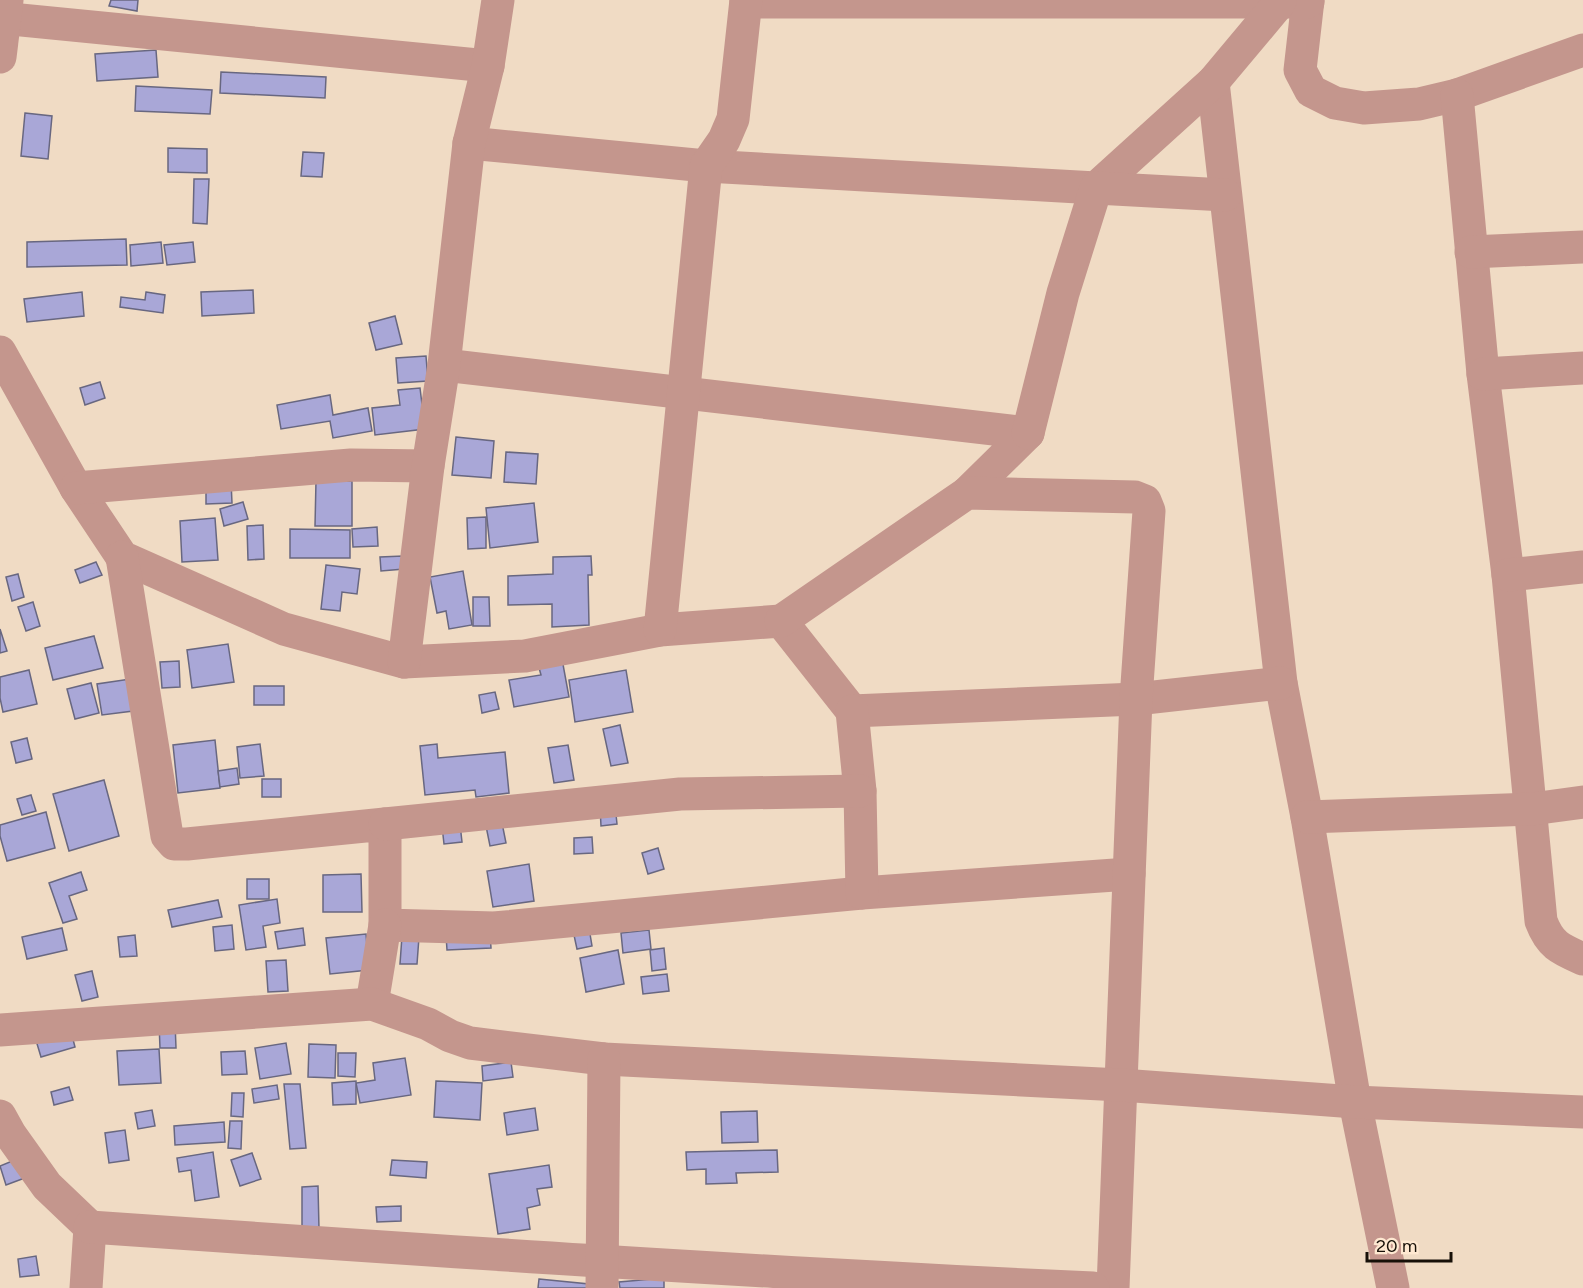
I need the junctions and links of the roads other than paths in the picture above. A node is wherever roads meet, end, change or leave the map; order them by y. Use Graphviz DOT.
graph roads {
  1 [pos="498,0"];
  2 [pos="746,1"];
  3 [pos="1299,2"];
  4 [pos="4,12"];
  5 [pos="1583,50"];
  6 [pos="0,57"];
  7 [pos="488,66"];
  8 [pos="1213,82"];
  9 [pos="1457,95"];
  10 [pos="469,143"];
  11 [pos="706,166"];
  12 [pos="1096,188"];
  13 [pos="1226,195"];
  14 [pos="1583,247"];
  15 [pos="1471,252"];
  16 [pos="0,352"];
  17 [pos="444,365"];
  18 [pos="1583,368"];
  19 [pos="1483,374"];
  20 [pos="683,392"];
  21 [pos="1028,434"];
  22 [pos="428,466"];
  23 [pos="76,488"];
  24 [pos="968,493"];
  25 [pos="122,557"];
  26 [pos="1583,567"];
  27 [pos="1508,575"];
  28 [pos="781,621"];
  29 [pos="660,630"];
  30 [pos="404,662"];
  31 [pos="1281,683"];
  32 [pos="1136,699"];
  33 [pos="852,711"];
  34 [pos="860,791"];
  35 [pos="1583,802"];
  36 [pos="1532,809"];
  37 [pos="1307,817"];
  38 [pos="385,824"];
  39 [pos="1129,874"];
  40 [pos="862,893"];
  41 [pos="385,925"];
  42 [pos="1583,959"];
  43 [pos="372,1004"];
  44 [pos="0,1030"];
  45 [pos="604,1059"];
  46 [pos="1121,1085"];
  47 [pos="1355,1102"];
  48 [pos="1583,1112"];
  49 [pos="0,1116"];
  50 [pos="11,1151"];
  51 [pos="90,1227"];
  52 [pos="603,1275"];
  53 [pos="856,1283"];
  54 [pos="86,1288"];
  55 [pos="1093,1288"];
  56 [pos="1113,1288"];
  57 [pos="1393,1288"];
  1 -- 7 [label="street"];
  2 -- 3 [label="street"];
  2 -- 11 [label="street"];
  3 -- 8 [label="street"];
  3 -- 9 [label="street"];
  4 -- 6 [label="street"];
  4 -- 7 [label="street"];
  5 -- 9 [label="street"];
  7 -- 10 [label="street"];
  8 -- 12 [label="street"];
  8 -- 13 [label="street"];
  9 -- 15 [label="street"];
  10 -- 11 [label="street"];
  10 -- 17 [label="street"];
  11 -- 12 [label="street"];
  11 -- 20 [label="street"];
  12 -- 13 [label="street"];
  12 -- 21 [label="street"];
  13 -- 31 [label="street"];
  14 -- 15 [label="street"];
  15 -- 19 [label="street"];
  16 -- 23 [label="street"];
  17 -- 20 [label="street"];
  17 -- 22 [label="street"];
  18 -- 19 [label="street"];
  19 -- 27 [label="street"];
  20 -- 21 [label="street"];
  20 -- 29 [label="street"];
  21 -- 24 [label="street"];
  22 -- 23 [label="street"];
  22 -- 30 [label="street"];
  23 -- 25 [label="street"];
  24 -- 28 [label="street"];
  24 -- 32 [label="street"];
  25 -- 30 [label="street"];
  25 -- 38 [label="street"];
  26 -- 27 [label="street"];
  27 -- 36 [label="street"];
  28 -- 29 [label="street"];
  28 -- 33 [label="street"];
  29 -- 30 [label="street"];
  31 -- 32 [label="street"];
  31 -- 37 [label="street"];
  32 -- 33 [label="street"];
  32 -- 39 [label="street"];
  33 -- 34 [label="street"];
  34 -- 38 [label="street"];
  34 -- 40 [label="street"];
  35 -- 36 [label="street"];
  36 -- 37 [label="street"];
  36 -- 42 [label="street"];
  37 -- 47 [label="street"];
  38 -- 41 [label="street"];
  39 -- 40 [label="street"];
  39 -- 46 [label="street"];
  40 -- 41 [label="street"];
  41 -- 43 [label="street"];
  43 -- 44 [label="street"];
  43 -- 45 [label="street"];
  45 -- 46 [label="street"];
  45 -- 52 [label="street"];
  46 -- 47 [label="street"];
  46 -- 56 [label="street"];
  47 -- 48 [label="street"];
  47 -- 57 [label="street"];
  49 -- 50 [label="street"];
  50 -- 51 [label="street"];
  51 -- 52 [label="street"];
  51 -- 54 [label="street"];
  52 -- 53 [label="street"];
  53 -- 55 [label="street"];
}
